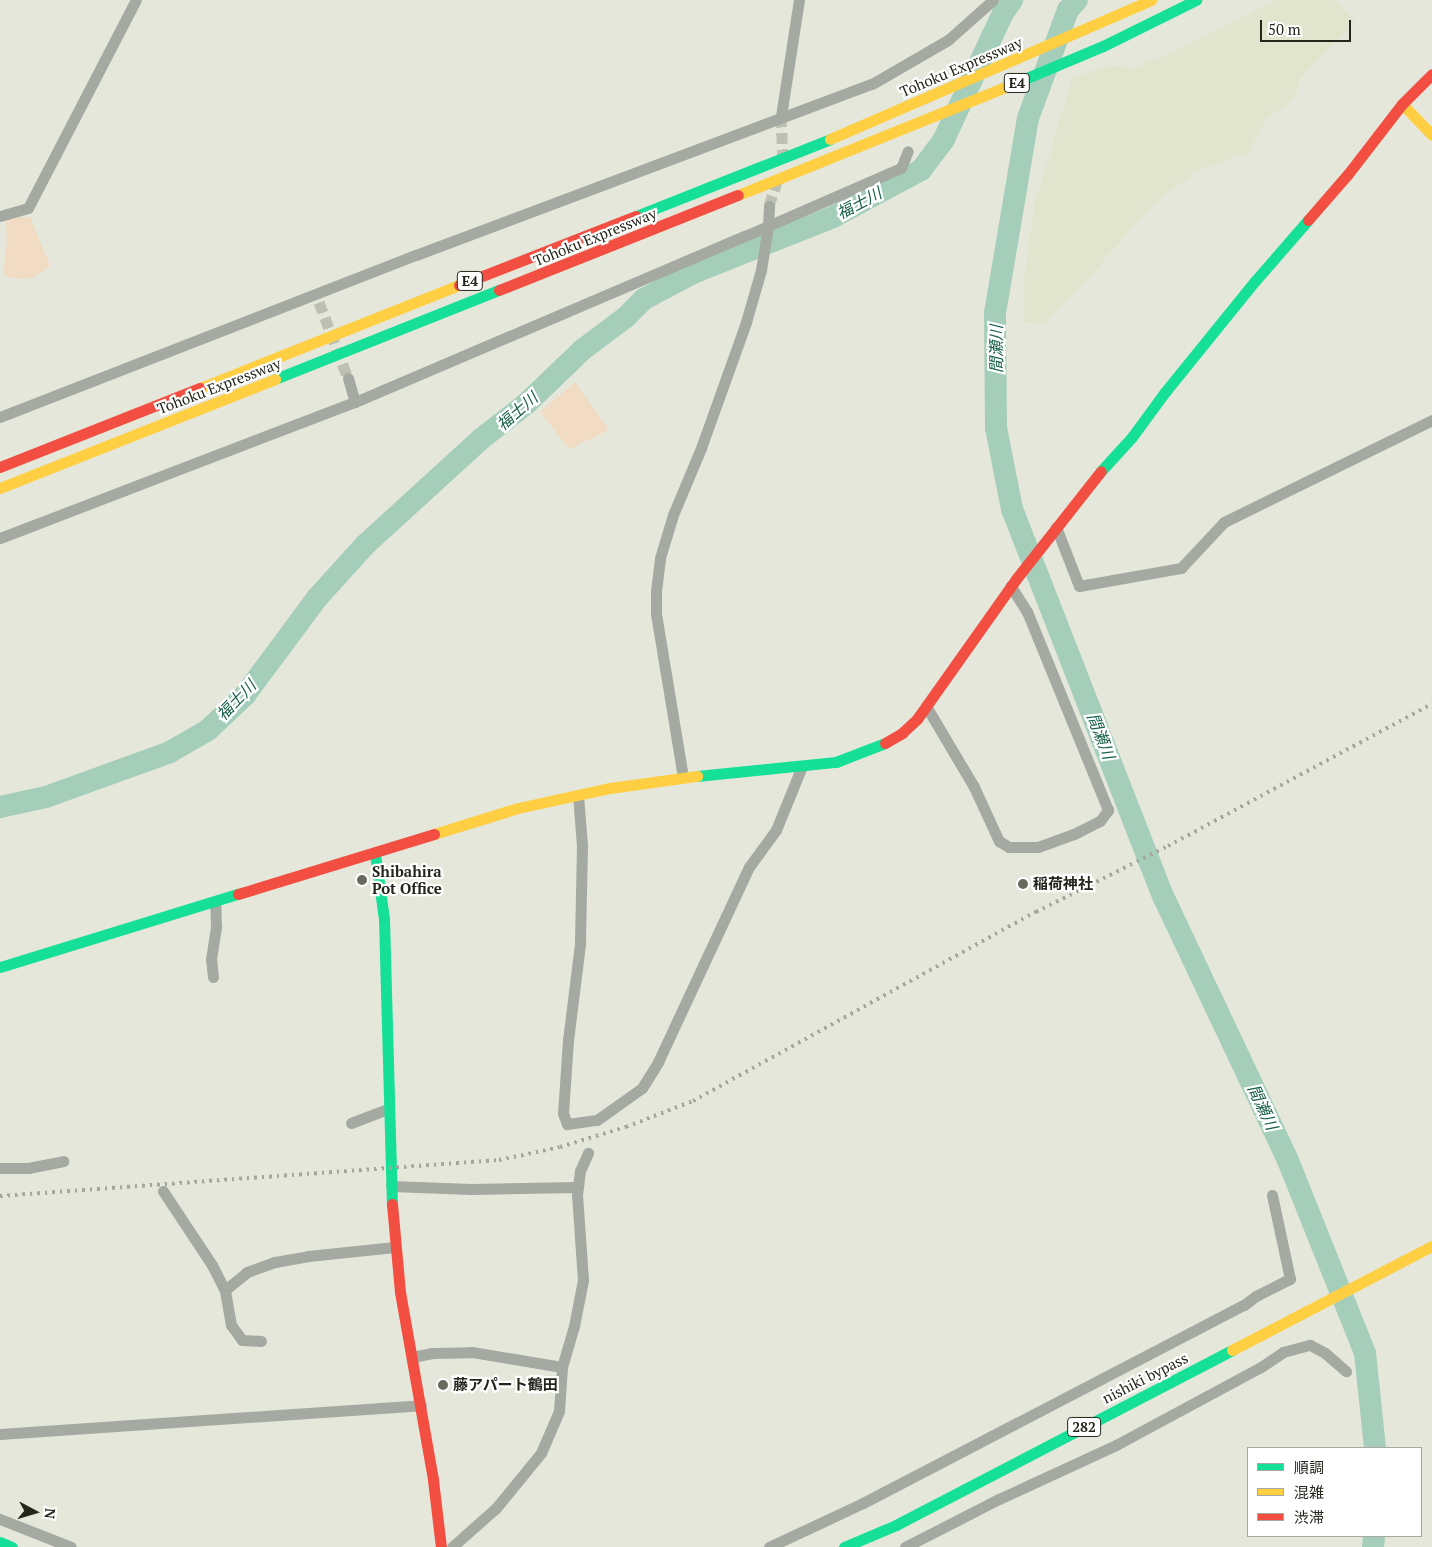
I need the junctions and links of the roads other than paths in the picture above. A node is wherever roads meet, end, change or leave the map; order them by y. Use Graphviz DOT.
graph roads {
  1 [pos="136,0"];
  2 [pos="799,0"];
  3 [pos="993,0"];
  4 [pos="1151,0"];
  5 [pos="1196,0"];
  6 [pos="1432,74"];
  7 [pos="1402,104"];
  8 [pos="781,116"];
  9 [pos="1432,135"];
  10 [pos="908,151"];
  11 [pos="769,206"];
  12 [pos="0,216"];
  13 [pos="769,226"];
  14 [pos="348,378"];
  15 [pos="355,402"];
  16 [pos="0,417"];
  17 [pos="1432,420"];
  18 [pos="0,468"];
  19 [pos="0,488"];
  20 [pos="1056,527"];
  21 [pos="0,538"];
  22 [pos="1014,583"];
  23 [pos="926,706"];
  24 [pos="802,766"];
  25 [pos="683,777"];
  26 [pos="578,795"];
  27 [pos="375,854"];
  28 [pos="215,902"];
  29 [pos="0,967"];
  30 [pos="213,977"];
  31 [pos="388,1108"];
  32 [pos="351,1123"];
  33 [pos="588,1153"];
  34 [pos="63,1161"];
  35 [pos="0,1168"];
  36 [pos="391,1186"];
  37 [pos="578,1187"];
  38 [pos="163,1191"];
  39 [pos="1272,1196"];
  40 [pos="1432,1246"];
  41 [pos="395,1247"];
  42 [pos="225,1290"];
  43 [pos="261,1341"];
  44 [pos="412,1358"];
  45 [pos="562,1367"];
  46 [pos="1346,1371"];
  47 [pos="421,1405"];
  48 [pos="0,1434"];
  49 [pos="0,1519"];
  50 [pos="0,1542"];
  51 [pos="12,1547"];
  52 [pos="71,1547"];
  53 [pos="441,1547"];
  54 [pos="452,1547"];
  55 [pos="769,1547"];
  56 [pos="844,1547"];
  57 [pos="905,1547"];
  1 -- 12 [label="street"];
  2 -- 8 [label="street"];
  3 -- 8 [label="street"];
  4 -- 18 [label="main road, Tohoku Expressway / E4"];
  5 -- 19 [label="main road, Tohoku Expressway / E4"];
  6 -- 7 [label="main road"];
  7 -- 9 [label="main road"];
  7 -- 20 [label="main road"];
  8 -- 16 [label="street"];
  10 -- 13 [label="street"];
  11 -- 13 [label="street"];
  13 -- 15 [label="street"];
  13 -- 25 [label="street"];
  14 -- 15 [label="street"];
  15 -- 21 [label="street"];
  17 -- 20 [label="street"];
  20 -- 22 [label="main road"];
  22 -- 23 [label="main road"];
  22 -- 23 [label="street"];
  23 -- 24 [label="main road"];
  24 -- 25 [label="main road"];
  24 -- 26 [label="street"];
  25 -- 26 [label="main road"];
  26 -- 27 [label="main road"];
  27 -- 28 [label="main road"];
  27 -- 31 [label="main road"];
  28 -- 29 [label="main road"];
  28 -- 30 [label="street"];
  31 -- 32 [label="street"];
  31 -- 36 [label="main road"];
  33 -- 37 [label="street"];
  34 -- 35 [label="street"];
  36 -- 37 [label="street"];
  36 -- 41 [label="main road"];
  37 -- 45 [label="street"];
  38 -- 42 [label="street"];
  39 -- 55 [label="street"];
  40 -- 56 [label="main road, nishiki bypass / 282"];
  41 -- 42 [label="street"];
  41 -- 44 [label="main road"];
  42 -- 43 [label="street"];
  44 -- 45 [label="street"];
  44 -- 47 [label="main road"];
  45 -- 54 [label="street"];
  46 -- 57 [label="street"];
  47 -- 48 [label="street"];
  47 -- 53 [label="main road"];
  49 -- 52 [label="street"];
  50 -- 51 [label="main road"];
}
